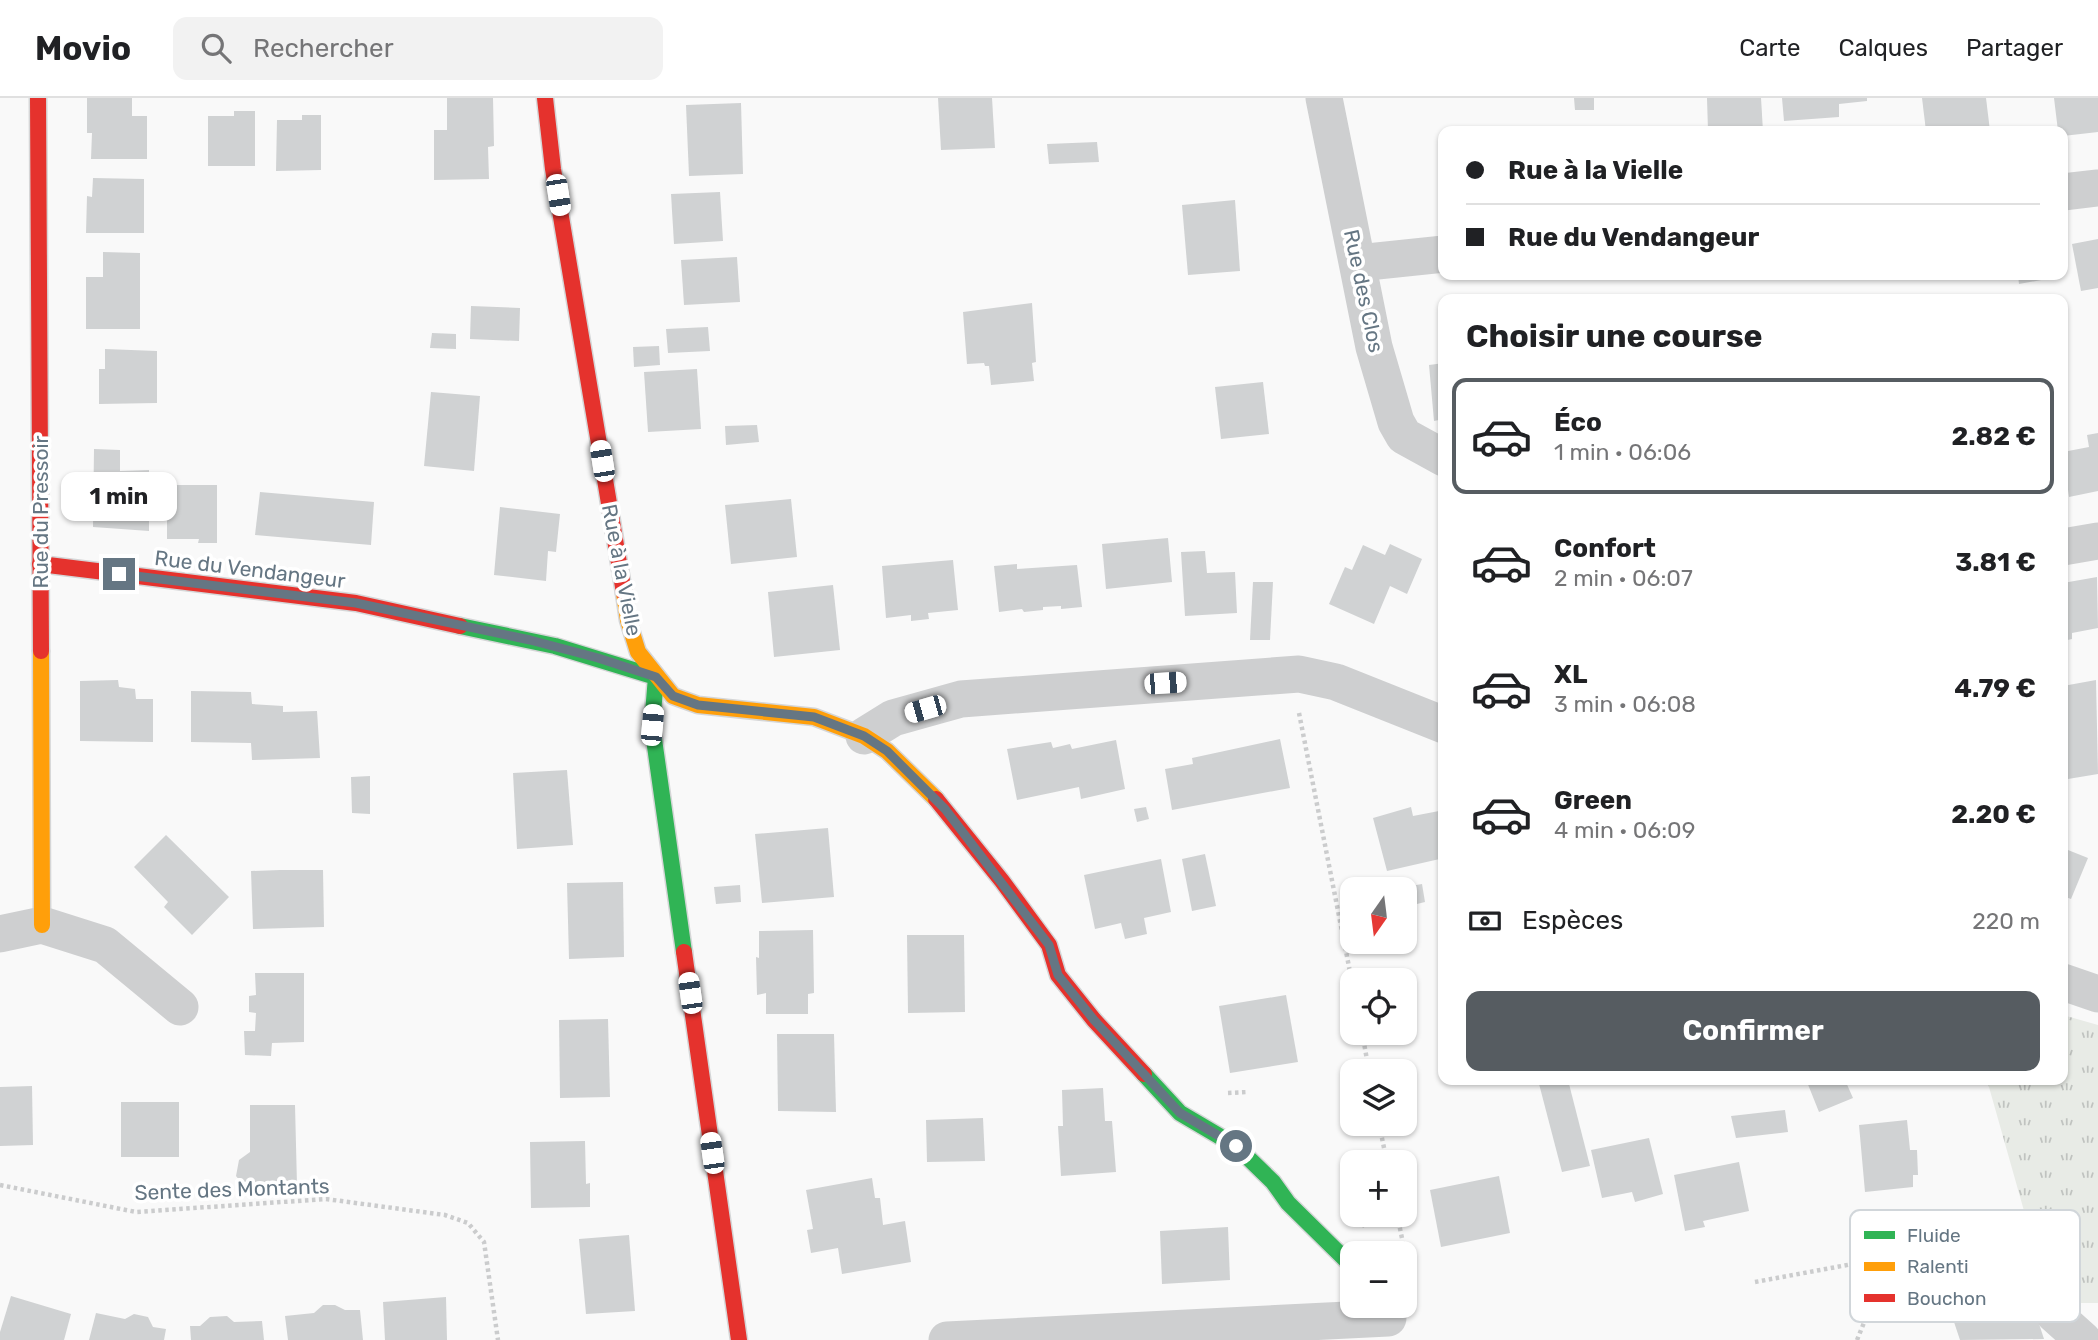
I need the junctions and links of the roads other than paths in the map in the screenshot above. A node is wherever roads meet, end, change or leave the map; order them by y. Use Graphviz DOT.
graph roads {
  1 [pos="38,98"];
  2 [pos="545,98"];
  3 [pos="1324,98"];
  4 [pos="2098,188"];
  5 [pos="2068,191"];
  6 [pos="1438,255"];
  7 [pos="1358,263"];
  8 [pos="1438,455"];
  9 [pos="2098,541"];
  10 [pos="2068,546"];
  11 [pos="40,564"];
  12 [pos="656,677"];
  13 [pos="1438,723"];
  14 [pos="864,736"];
  15 [pos="42,925"];
  16 [pos="0,934"];
  17 [pos="2068,984"];
  18 [pos="2098,994"];
  19 [pos="180,1007"];
  20 [pos="1340,1254"];
  21 [pos="1390,1321"];
  22 [pos="2063,1322"];
  23 [pos="739,1340"];
  24 [pos="947,1340"];
  25 [pos="2082,1340"];
  1 -- 11 [label="street, Rue du Pressoir"];
  2 -- 12 [label="street, Rue à la Vielle"];
  3 -- 7 [label="street, Rue des Clos"];
  4 -- 5 [label="street"];
  6 -- 7 [label="street"];
  7 -- 8 [label="street, Rue des Clos"];
  9 -- 10 [label="street"];
  11 -- 12 [label="street, Rue du Vendangeur"];
  11 -- 15 [label="street, Rue du Pressoir"];
  12 -- 14 [label="street, Rue à la Vielle"];
  12 -- 23 [label="street"];
  13 -- 14 [label="street"];
  14 -- 20 [label="street, Rue à la Vielle"];
  15 -- 16 [label="street"];
  15 -- 19 [label="street"];
  17 -- 18 [label="street"];
  21 -- 24 [label="street"];
  22 -- 25 [label="street"];
}
